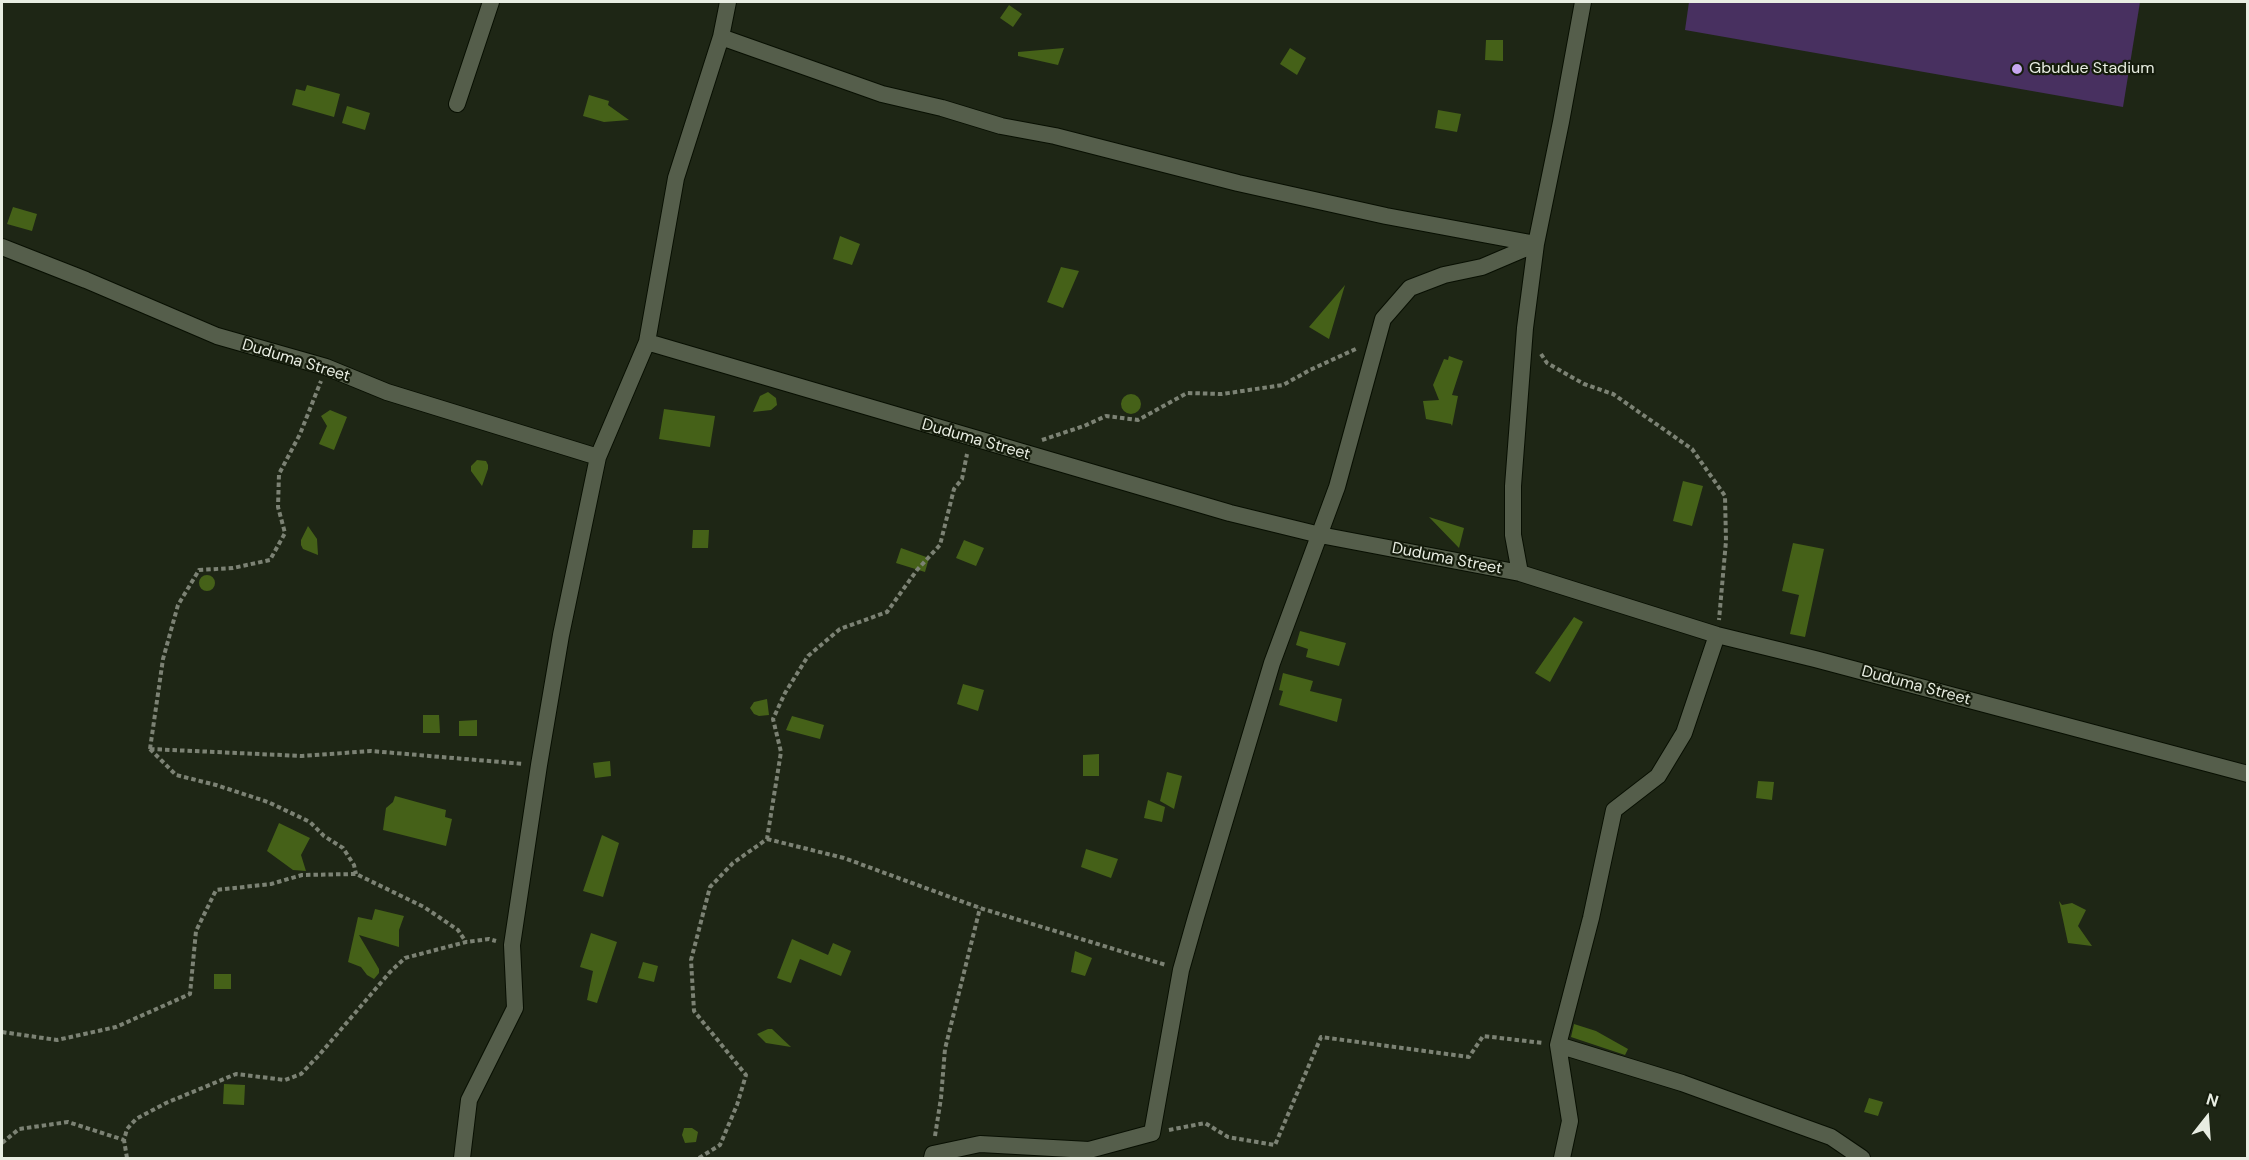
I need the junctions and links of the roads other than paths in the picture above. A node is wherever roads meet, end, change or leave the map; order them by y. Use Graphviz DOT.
graph roads {
  1 [pos="491,2"];
  2 [pos="728,2"];
  3 [pos="1583,2"];
  4 [pos="721,38"];
  5 [pos="457,104"];
  6 [pos="1536,244"];
  7 [pos="2,247"];
  8 [pos="647,342"];
  9 [pos="598,457"];
  10 [pos="1320,535"];
  11 [pos="1520,573"];
  12 [pos="1717,635"];
  13 [pos="2247,774"];
  14 [pos="1558,1045"];
  15 [pos="932,1156"];
  16 [pos="462,1158"];
  17 [pos="1562,1158"];
  18 [pos="1862,1158"];
  1 -- 5 [label="street"];
  2 -- 4 [label="street"];
  3 -- 6 [label="street"];
  4 -- 6 [label="street"];
  4 -- 8 [label="street"];
  6 -- 10 [label="street"];
  6 -- 11 [label="street"];
  7 -- 9 [label="street, Duduma Street"];
  8 -- 9 [label="street"];
  8 -- 10 [label="street, Duduma Street"];
  9 -- 16 [label="street"];
  10 -- 11 [label="street, Duduma Street"];
  10 -- 15 [label="street"];
  11 -- 12 [label="street, Duduma Street"];
  12 -- 13 [label="street, Duduma Street"];
  12 -- 14 [label="street"];
  14 -- 17 [label="street"];
  14 -- 18 [label="street"];
}
